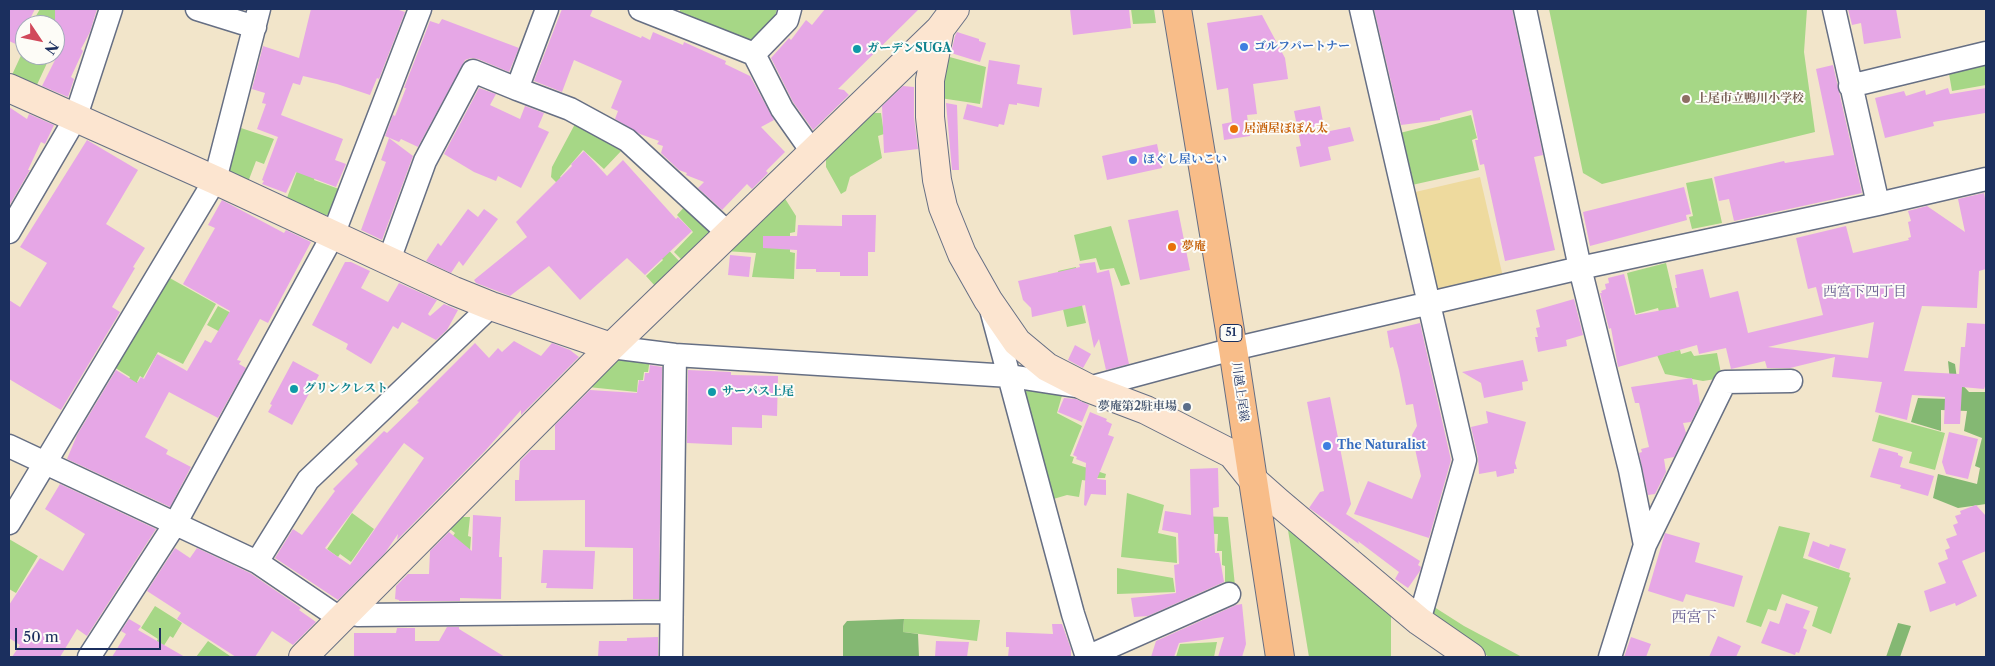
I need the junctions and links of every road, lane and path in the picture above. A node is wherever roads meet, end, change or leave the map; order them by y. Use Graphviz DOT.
graph roads {
  1 [pos="111,9"];
  2 [pos="197,9"];
  3 [pos="420,9"];
  4 [pos="547,9"];
  5 [pos="640,9"];
  6 [pos="790,9"];
  7 [pos="1177,9"];
  8 [pos="1361,9"];
  9 [pos="1525,9"];
  10 [pos="1834,9"];
  11 [pos="671,14"];
  12 [pos="257,18"];
  13 [pos="947,19"];
  14 [pos="1986,53"];
  15 [pos="754,54"];
  16 [pos="1850,86"];
  17 [pos="9,88"];
  18 [pos="517,89"];
  19 [pos="75,119"];
  20 [pos="813,153"];
  21 [pos="1986,179"];
  22 [pos="215,180"];
  23 [pos="1878,204"];
  24 [pos="9,232"];
  25 [pos="728,232"];
  26 [pos="333,235"];
  27 [pos="389,260"];
  28 [pos="1580,268"];
  29 [pos="988,300"];
  30 [pos="1429,304"];
  31 [pos="491,306"];
  32 [pos="611,347"];
  33 [pos="1233,349"];
  34 [pos="675,355"];
  35 [pos="1010,376"];
  36 [pos="1791,381"];
  37 [pos="1088,388"];
  38 [pos="9,446"];
  39 [pos="45,462"];
  40 [pos="1253,480"];
  41 [pos="9,523"];
  42 [pos="175,524"];
  43 [pos="1645,544"];
  44 [pos="257,562"];
  45 [pos="1229,594"];
  46 [pos="671,612"];
  47 [pos="345,614"];
  48 [pos="1419,621"];
  49 [pos="1098,655"];
  50 [pos="90,657"];
  51 [pos="303,657"];
  52 [pos="671,657"];
  53 [pos="1280,657"];
  54 [pos="1470,657"];
  55 [pos="1610,657"];
  1 -- 19 [label="street"];
  2 -- 12 [label="street"];
  3 -- 26 [label="street"];
  4 -- 18 [label="street"];
  5 -- 11 [label="street"];
  6 -- 15 [label="street"];
  7 -- 33 [label="main road, 川越上尾線 / 51"];
  8 -- 30 [label="street"];
  9 -- 28 [label="street"];
  10 -- 16 [label="street"];
  11 -- 15 [label="street"];
  12 -- 22 [label="street"];
  13 -- 20 [label="street"];
  13 -- 29 [label="street"];
  14 -- 16 [label="street"];
  15 -- 20 [label="street"];
  16 -- 23 [label="street"];
  17 -- 19 [label="street"];
  18 -- 25 [label="street"];
  18 -- 27 [label="street"];
  19 -- 22 [label="street"];
  19 -- 24 [label="street"];
  20 -- 25 [label="street"];
  21 -- 23 [label="street"];
  22 -- 26 [label="street"];
  22 -- 39 [label="street"];
  23 -- 28 [label="street"];
  25 -- 32 [label="street"];
  26 -- 27 [label="street"];
  26 -- 42 [label="street"];
  27 -- 31 [label="street"];
  28 -- 30 [label="street"];
  28 -- 43 [label="street"];
  29 -- 35 [label="street"];
  29 -- 37 [label="street"];
  30 -- 33 [label="street"];
  30 -- 48 [label="street"];
  31 -- 32 [label="street"];
  31 -- 44 [label="street"];
  32 -- 34 [label="street"];
  32 -- 47 [label="street"];
  33 -- 37 [label="street"];
  33 -- 40 [label="main road, 川越上尾線 / 51"];
  34 -- 35 [label="street"];
  34 -- 46 [label="street"];
  35 -- 37 [label="street"];
  35 -- 49 [label="street"];
  36 -- 43 [label="street"];
  37 -- 40 [label="street"];
  38 -- 39 [label="street"];
  39 -- 41 [label="street"];
  39 -- 42 [label="street"];
  40 -- 48 [label="street"];
  40 -- 53 [label="main road, 川越上尾線 / 51"];
  42 -- 44 [label="street"];
  42 -- 50 [label="street"];
  43 -- 55 [label="street"];
  44 -- 47 [label="street"];
  45 -- 49 [label="street"];
  46 -- 47 [label="street"];
  46 -- 52 [label="street"];
  47 -- 51 [label="street"];
  48 -- 54 [label="street"];
}
